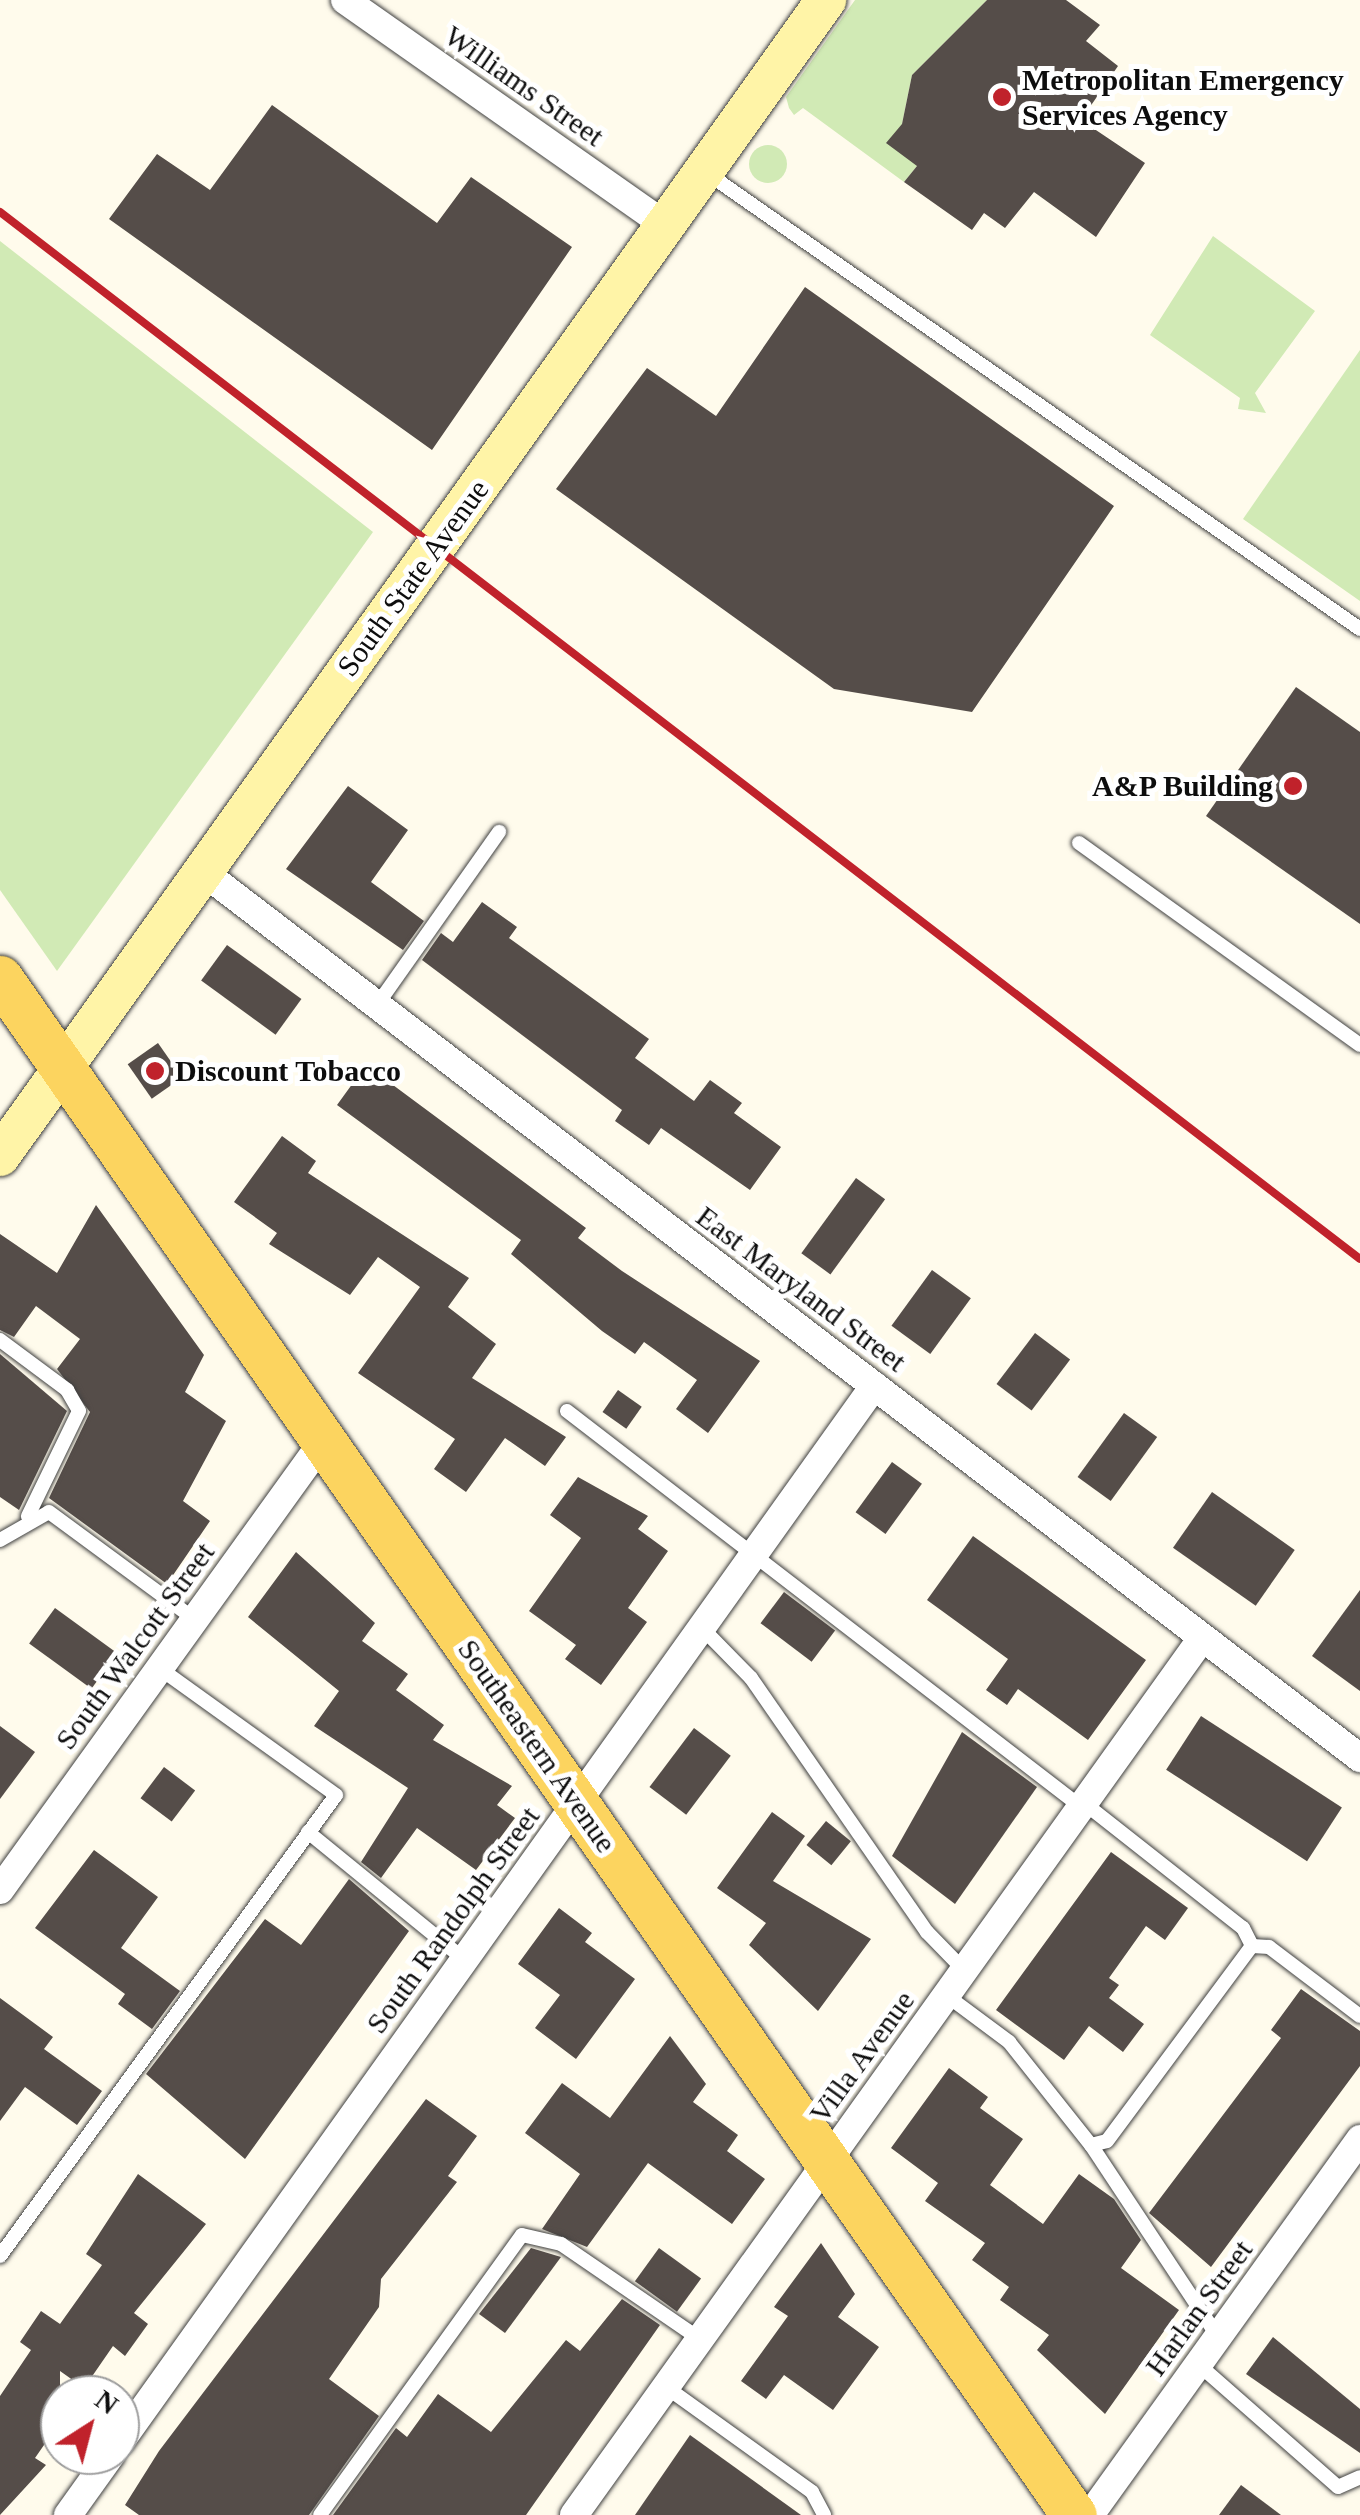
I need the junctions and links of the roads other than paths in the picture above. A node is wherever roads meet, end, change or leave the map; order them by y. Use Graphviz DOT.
graph roads {
  1 [pos="346,0"];
  2 [pos="826,0"];
  3 [pos="704,171"];
  4 [pos="666,226"];
  5 [pos="1360,629"];
  6 [pos="500,832"];
  7 [pos="1079,843"];
  8 [pos="202,871"];
  9 [pos="0,978"];
  10 [pos="377,1005"];
  11 [pos="1360,1045"];
  12 [pos="64,1068"];
  13 [pos="0,1156"];
  14 [pos="0,1340"];
  15 [pos="874,1386"];
  16 [pos="567,1411"];
  17 [pos="324,1440"];
  18 [pos="28,1516"];
  19 [pos="0,1540"];
  20 [pos="755,1553"];
  21 [pos="194,1619"];
  22 [pos="702,1628"];
  23 [pos="1202,1638"];
  24 [pos="160,1668"];
  25 [pos="1360,1758"];
  26 [pos="577,1802"];
  27 [pos="1082,1805"];
  28 [pos="308,1832"];
  29 [pos="0,1890"];
  30 [pos="1252,1946"];
  31 [pos="465,1960"];
  32 [pos="964,1970"];
  33 [pos="946,1996"];
  34 [pos="1360,2016"];
  35 [pos="1360,2139"];
  36 [pos="1091,2145"];
  37 [pos="826,2162"];
  38 [pos="0,2256"];
  39 [pos="1218,2337"];
  40 [pos="700,2338"];
  41 [pos="1198,2364"];
  42 [pos="666,2387"];
  43 [pos="140,2414"];
  44 [pos="97,2475"];
  45 [pos="1360,2477"];
  46 [pos="68,2515"];
  47 [pos="320,2515"];
  48 [pos="574,2515"];
  49 [pos="824,2515"];
  50 [pos="1074,2515"];
  51 [pos="1090,2515"];
  1 -- 4 [label="street, Williams Street"];
  2 -- 3 [label="street, South State Avenue"];
  3 -- 4 [label="street, South State Avenue"];
  3 -- 5 [label="lane"];
  4 -- 8 [label="street, South State Avenue"];
  6 -- 10 [label="lane"];
  7 -- 11 [label="lane"];
  8 -- 10 [label="street, East Maryland Street"];
  8 -- 12 [label="street, South State Avenue"];
  9 -- 12 [label="main road, Southeastern Avenue"];
  10 -- 15 [label="street, East Maryland Street"];
  12 -- 13 [label="street, South State Avenue"];
  12 -- 17 [label="main road, Southeastern Avenue"];
  14 -- 18 [label="lane"];
  15 -- 20 [label="street, South Randolph Street"];
  15 -- 23 [label="street, East Maryland Street"];
  16 -- 20 [label="lane"];
  17 -- 21 [label="street, South Walcott Street"];
  17 -- 26 [label="main road, Southeastern Avenue"];
  18 -- 19 [label="lane"];
  18 -- 21 [label="lane"];
  20 -- 22 [label="street, South Randolph Street"];
  20 -- 27 [label="lane"];
  21 -- 24 [label="street, South Walcott Street"];
  22 -- 26 [label="street, South Randolph Street"];
  22 -- 32 [label="lane"];
  23 -- 25 [label="street, East Maryland Street"];
  23 -- 27 [label="street, Villa Avenue"];
  24 -- 28 [label="lane"];
  24 -- 29 [label="street, South Walcott Street"];
  26 -- 31 [label="street, South Randolph Street"];
  26 -- 37 [label="main road, Southeastern Avenue"];
  27 -- 30 [label="lane"];
  27 -- 32 [label="street, Villa Avenue"];
  28 -- 31 [label="lane"];
  28 -- 38 [label="lane"];
  30 -- 34 [label="lane"];
  30 -- 36 [label="lane"];
  31 -- 43 [label="street, South Randolph Street"];
  32 -- 33 [label="street, Villa Avenue"];
  33 -- 36 [label="lane"];
  33 -- 37 [label="street, Villa Avenue"];
  35 -- 39 [label="street, Harlan Street"];
  36 -- 39 [label="lane"];
  37 -- 40 [label="street, Villa Avenue"];
  37 -- 50 [label="main road, Southeastern Avenue"];
  39 -- 41 [label="street, Harlan Street"];
  40 -- 42 [label="street, Villa Avenue"];
  40 -- 47 [label="lane"];
  41 -- 45 [label="lane"];
  41 -- 51 [label="street, Harlan Street"];
  42 -- 48 [label="street, Villa Avenue"];
  42 -- 49 [label="lane"];
  44 -- 46 [label="street"];
}
